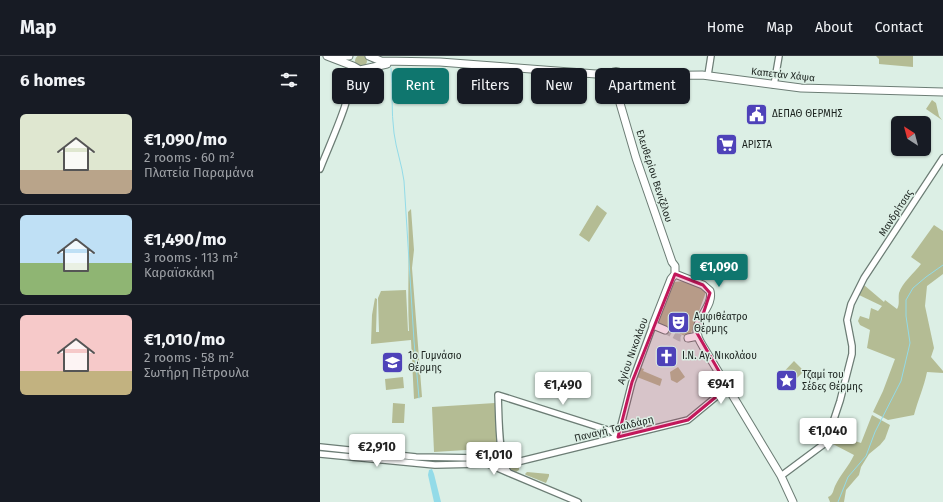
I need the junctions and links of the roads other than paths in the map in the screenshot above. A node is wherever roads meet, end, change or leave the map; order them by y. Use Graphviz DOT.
graph roads {
  1 [pos="327,56"];
  2 [pos="335,56"];
  3 [pos="349,56"];
  4 [pos="353,56"];
  5 [pos="369,56"];
  6 [pos="711,56"];
  7 [pos="779,56"];
  8 [pos="389,62"];
  9 [pos="354,66"];
  10 [pos="356,68"];
  11 [pos="366,68"];
  12 [pos="368,68"];
  13 [pos="595,74"];
  14 [pos="690,75"];
  15 [pos="708,75"];
  16 [pos="774,85"];
  17 [pos="943,92"];
  18 [pos="620,104"];
  19 [pos="345,105"];
  20 [pos="943,158"];
  21 [pos="320,169"];
  22 [pos="675,274"];
  23 [pos="653,325"];
  24 [pos="664,330"];
  25 [pos="698,336"];
  26 [pos="688,338"];
  27 [pos="728,387"];
  28 [pos="618,437"];
  29 [pos="320,447"];
  30 [pos="320,454"];
  31 [pos="494,461"];
  32 [pos="503,462"];
  33 [pos="485,463"];
  34 [pos="509,473"];
  35 [pos="781,476"];
  36 [pos="578,502"];
  37 [pos="793,502"];
  1 -- 9 [label="main road"];
  2 -- 3 [label="main road"];
  4 -- 9 [label="main road"];
  5 -- 8 [label="main road"];
  5 -- 11 [label="main road"];
  6 -- 15 [label="street"];
  7 -- 16 [label="street"];
  8 -- 12 [label="main road"];
  8 -- 13 [label="main road"];
  9 -- 10 [label="main road"];
  9 -- 19 [label="street"];
  14 -- 15 [label="main road, Καπετάν Χάψα"];
  15 -- 16 [label="main road, Καπετάν Χάψα"];
  16 -- 17 [label="main road, Καπετάν Χάψα"];
  18 -- 22 [label="main road, Ελευθερίου Βενιζέλου"];
  19 -- 21 [label="street"];
  20 -- 35 [label="street, Μανδρίτσας"];
  22 -- 23 [label="main road, Αγίου Νικολάου"];
  22 -- 25 [label="main road"];
  23 -- 24 [label="main road"];
  23 -- 28 [label="street, Αγίου Νικολάου"];
  25 -- 26 [label="main road"];
  25 -- 27 [label="main road"];
  27 -- 28 [label="street, Παναγή Τσαλδάρη"];
  27 -- 35 [label="main road"];
  28 -- 32 [label="street, Παναγή Τσαλδάρη"];
  28 -- 32 [label="street"];
  29 -- 31 [label="street, Παναγή Τσαλδάρη"];
  30 -- 33 [label="street, Παναγή Τσαλδάρη"];
  31 -- 32 [label="street, Παναγή Τσαλδάρη"];
  31 -- 33 [label="street, Παναγή Τσαλδάρη"];
  32 -- 34 [label="street"];
  33 -- 34 [label="street"];
  34 -- 36 [label="street"];
  35 -- 37 [label="main road"];
}
